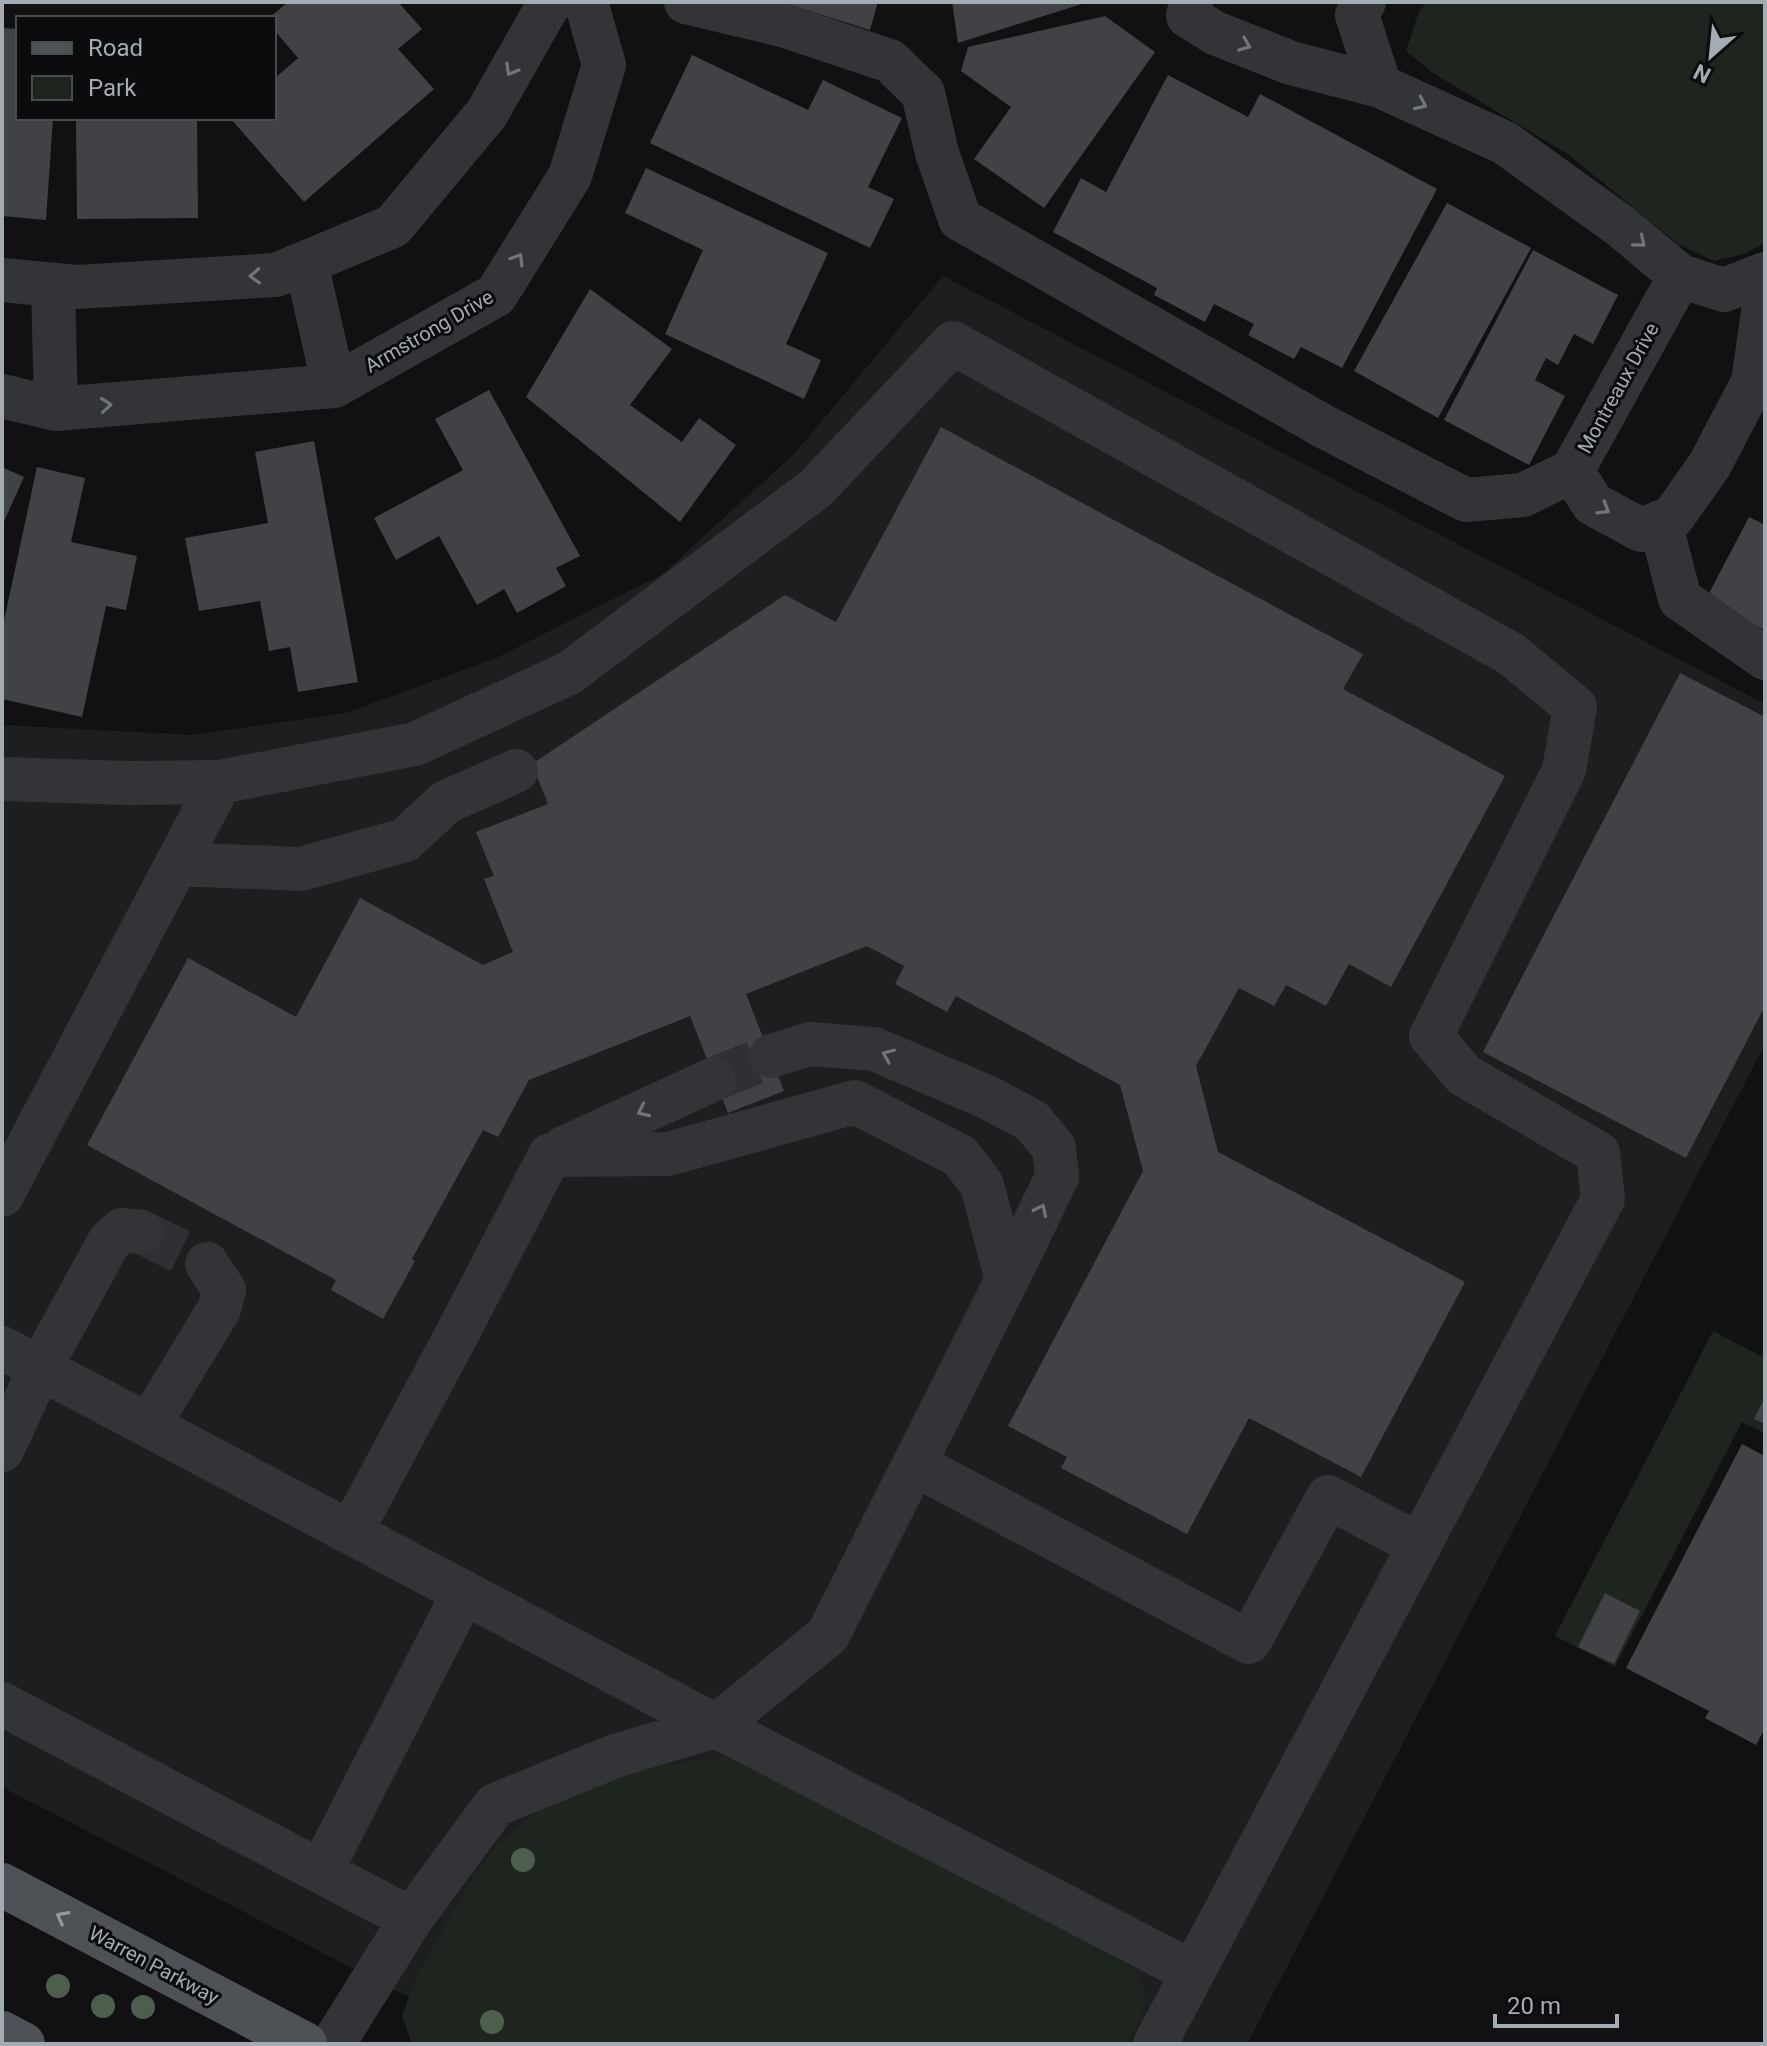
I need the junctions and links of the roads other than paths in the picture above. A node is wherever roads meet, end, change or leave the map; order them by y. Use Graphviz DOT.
graph roads {
  1 [pos="550,2"];
  2 [pos="586,2"];
  3 [pos="686,2"];
  4 [pos="1191,2"];
  5 [pos="1364,2"];
  6 [pos="1380,86"];
  7 [pos="306,263"];
  8 [pos="1765,274"];
  9 [pos="1680,276"];
  10 [pos="2,280"];
  11 [pos="53,285"];
  12 [pos="1765,298"];
  13 [pos="334,386"];
  14 [pos="2,396"];
  15 [pos="56,409"];
  16 [pos="1572,471"];
  17 [pos="1660,522"];
  18 [pos="1765,658"];
  19 [pos="516,771"];
  20 [pos="2,779"];
  21 [pos="220,782"];
  22 [pos="177,864"];
  23 [pos="771,1056"];
  24 [pos="714,1079"];
  25 [pos="550,1155"];
  26 [pos="2,1195"];
  27 [pos="141,1232"];
  28 [pos="207,1264"];
  29 [pos="1007,1280"];
  30 [pos="2,1348"];
  31 [pos="40,1368"];
  32 [pos="149,1425"];
  33 [pos="2,1450"];
  34 [pos="914,1464"];
  35 [pos="351,1532"];
  36 [pos="1419,1545"];
  37 [pos="464,1592"];
  38 [pos="2,1704"];
  39 [pos="716,1726"];
  40 [pos="321,1871"];
  41 [pos="2,1885"];
  42 [pos="411,1919"];
  43 [pos="1192,1972"];
  44 [pos="2,2033"];
  45 [pos="23,2044"];
  46 [pos="305,2044"];
  47 [pos="333,2044"];
  48 [pos="1155,2044"];
  1 -- 7 [label="street, one-way"];
  13 -- 2 [label="street, Armstrong Drive, one-way"];
  3 -- 16 [label="street"];
  4 -- 6 [label="street, one-way"];
  5 -- 6 [label="street"];
  6 -- 9 [label="street, one-way"];
  7 -- 11 [label="street, one-way"];
  7 -- 13 [label="street"];
  8 -- 9 [label="street"];
  9 -- 16 [label="street, Montreaux Drive"];
  10 -- 11 [label="street"];
  11 -- 15 [label="street"];
  12 -- 17 [label="street"];
  15 -- 13 [label="street, Armstrong Drive, one-way"];
  14 -- 15 [label="street, Armstrong Drive"];
  16 -- 17 [label="street, Montreaux Drive, one-way"];
  17 -- 18 [label="street"];
  19 -- 22 [label="street"];
  20 -- 21 [label="street"];
  21 -- 22 [label="street"];
  21 -- 36 [label="street"];
  22 -- 26 [label="street"];
  29 -- 23 [label="street, one-way"];
  24 -- 25 [label="street, one-way"];
  25 -- 29 [label="street"];
  25 -- 35 [label="street"];
  27 -- 31 [label="street"];
  28 -- 32 [label="street"];
  29 -- 34 [label="street"];
  30 -- 31 [label="street"];
  31 -- 32 [label="street"];
  31 -- 33 [label="street"];
  32 -- 35 [label="street"];
  34 -- 36 [label="street"];
  34 -- 39 [label="street"];
  35 -- 37 [label="street"];
  36 -- 43 [label="street"];
  37 -- 39 [label="street"];
  37 -- 40 [label="street"];
  38 -- 40 [label="street"];
  39 -- 42 [label="street"];
  39 -- 43 [label="street"];
  40 -- 42 [label="street"];
  46 -- 41 [label="main road, Warren Parkway, one-way"];
  42 -- 47 [label="street"];
  43 -- 48 [label="street"];
  44 -- 45 [label="main road"];
}
